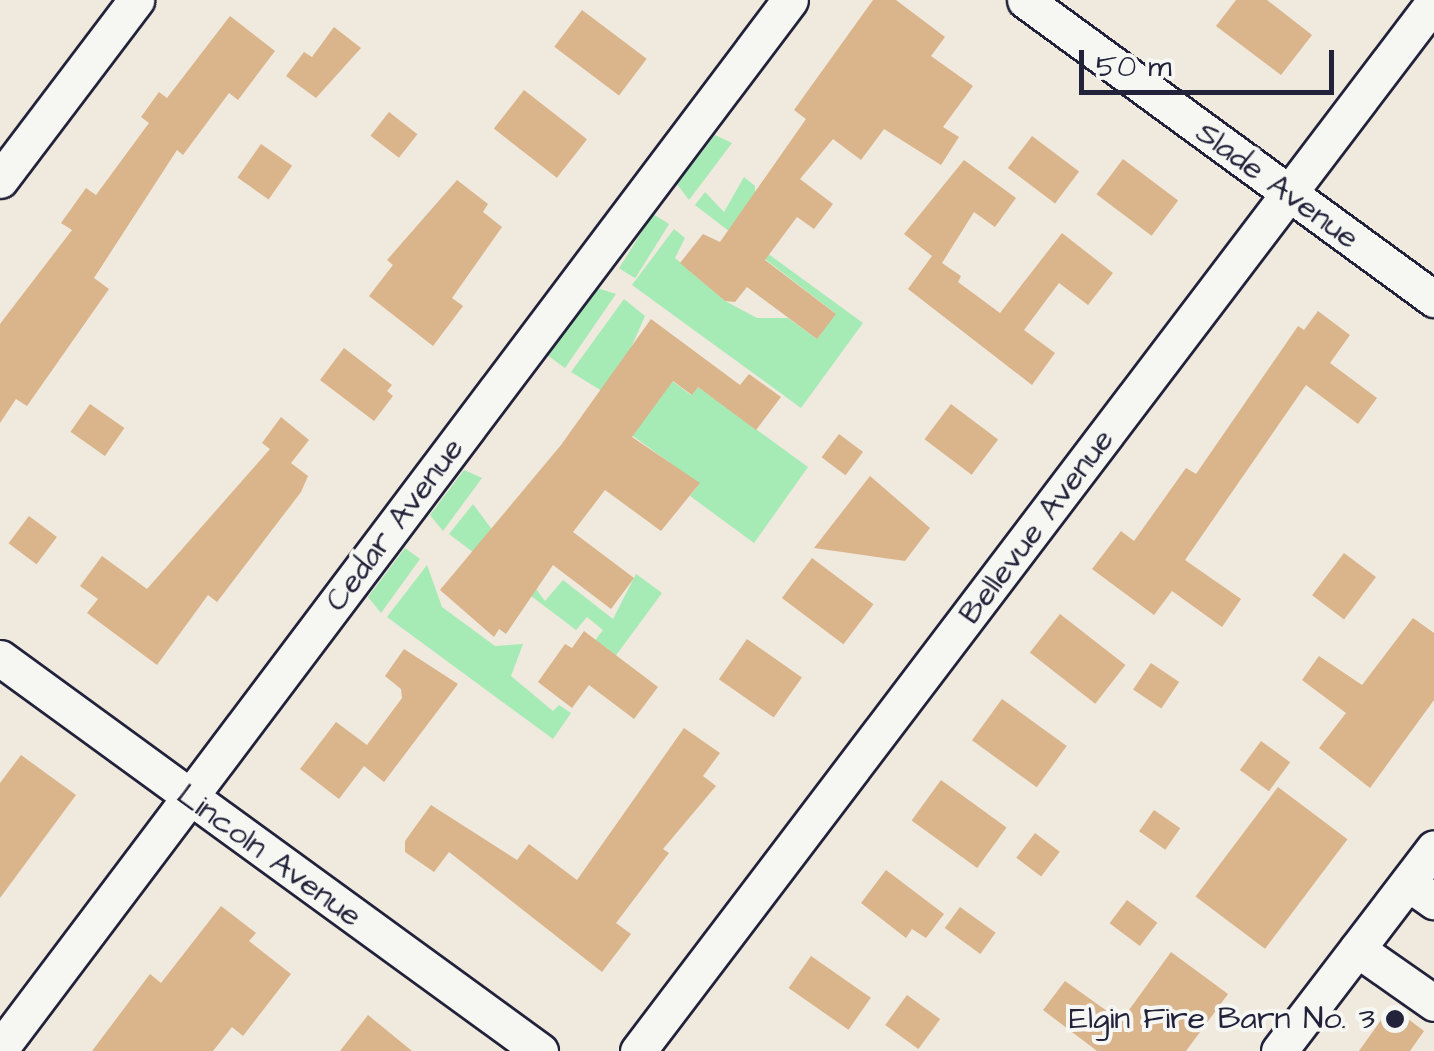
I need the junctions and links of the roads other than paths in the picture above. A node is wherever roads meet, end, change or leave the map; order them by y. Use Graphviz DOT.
graph roads {
  1 [pos="136,0"];
  2 [pos="790,0"];
  3 [pos="1026,0"];
  4 [pos="1434,2"];
  5 [pos="0,180"];
  6 [pos="1290,196"];
  7 [pos="1434,299"];
  8 [pos="0,658"];
  9 [pos="190,798"];
  10 [pos="1434,848"];
  11 [pos="1421,892"];
  12 [pos="1358,948"];
  13 [pos="1434,1003"];
  14 [pos="0,1050"];
  15 [pos="540,1051"];
  16 [pos="638,1051"];
  17 [pos="1279,1051"];
  1 -- 5 [label="street"];
  2 -- 9 [label="street, Cedar Avenue"];
  3 -- 6 [label="street, Slade Avenue"];
  4 -- 6 [label="street, Bellevue Avenue"];
  6 -- 7 [label="street, Slade Avenue"];
  6 -- 16 [label="street, Bellevue Avenue"];
  8 -- 9 [label="street, Lincoln Avenue"];
  9 -- 14 [label="street, Cedar Avenue"];
  9 -- 15 [label="street, Lincoln Avenue"];
  10 -- 11 [label="street"];
  11 -- 12 [label="street"];
  12 -- 13 [label="street"];
  12 -- 17 [label="street"];
}
